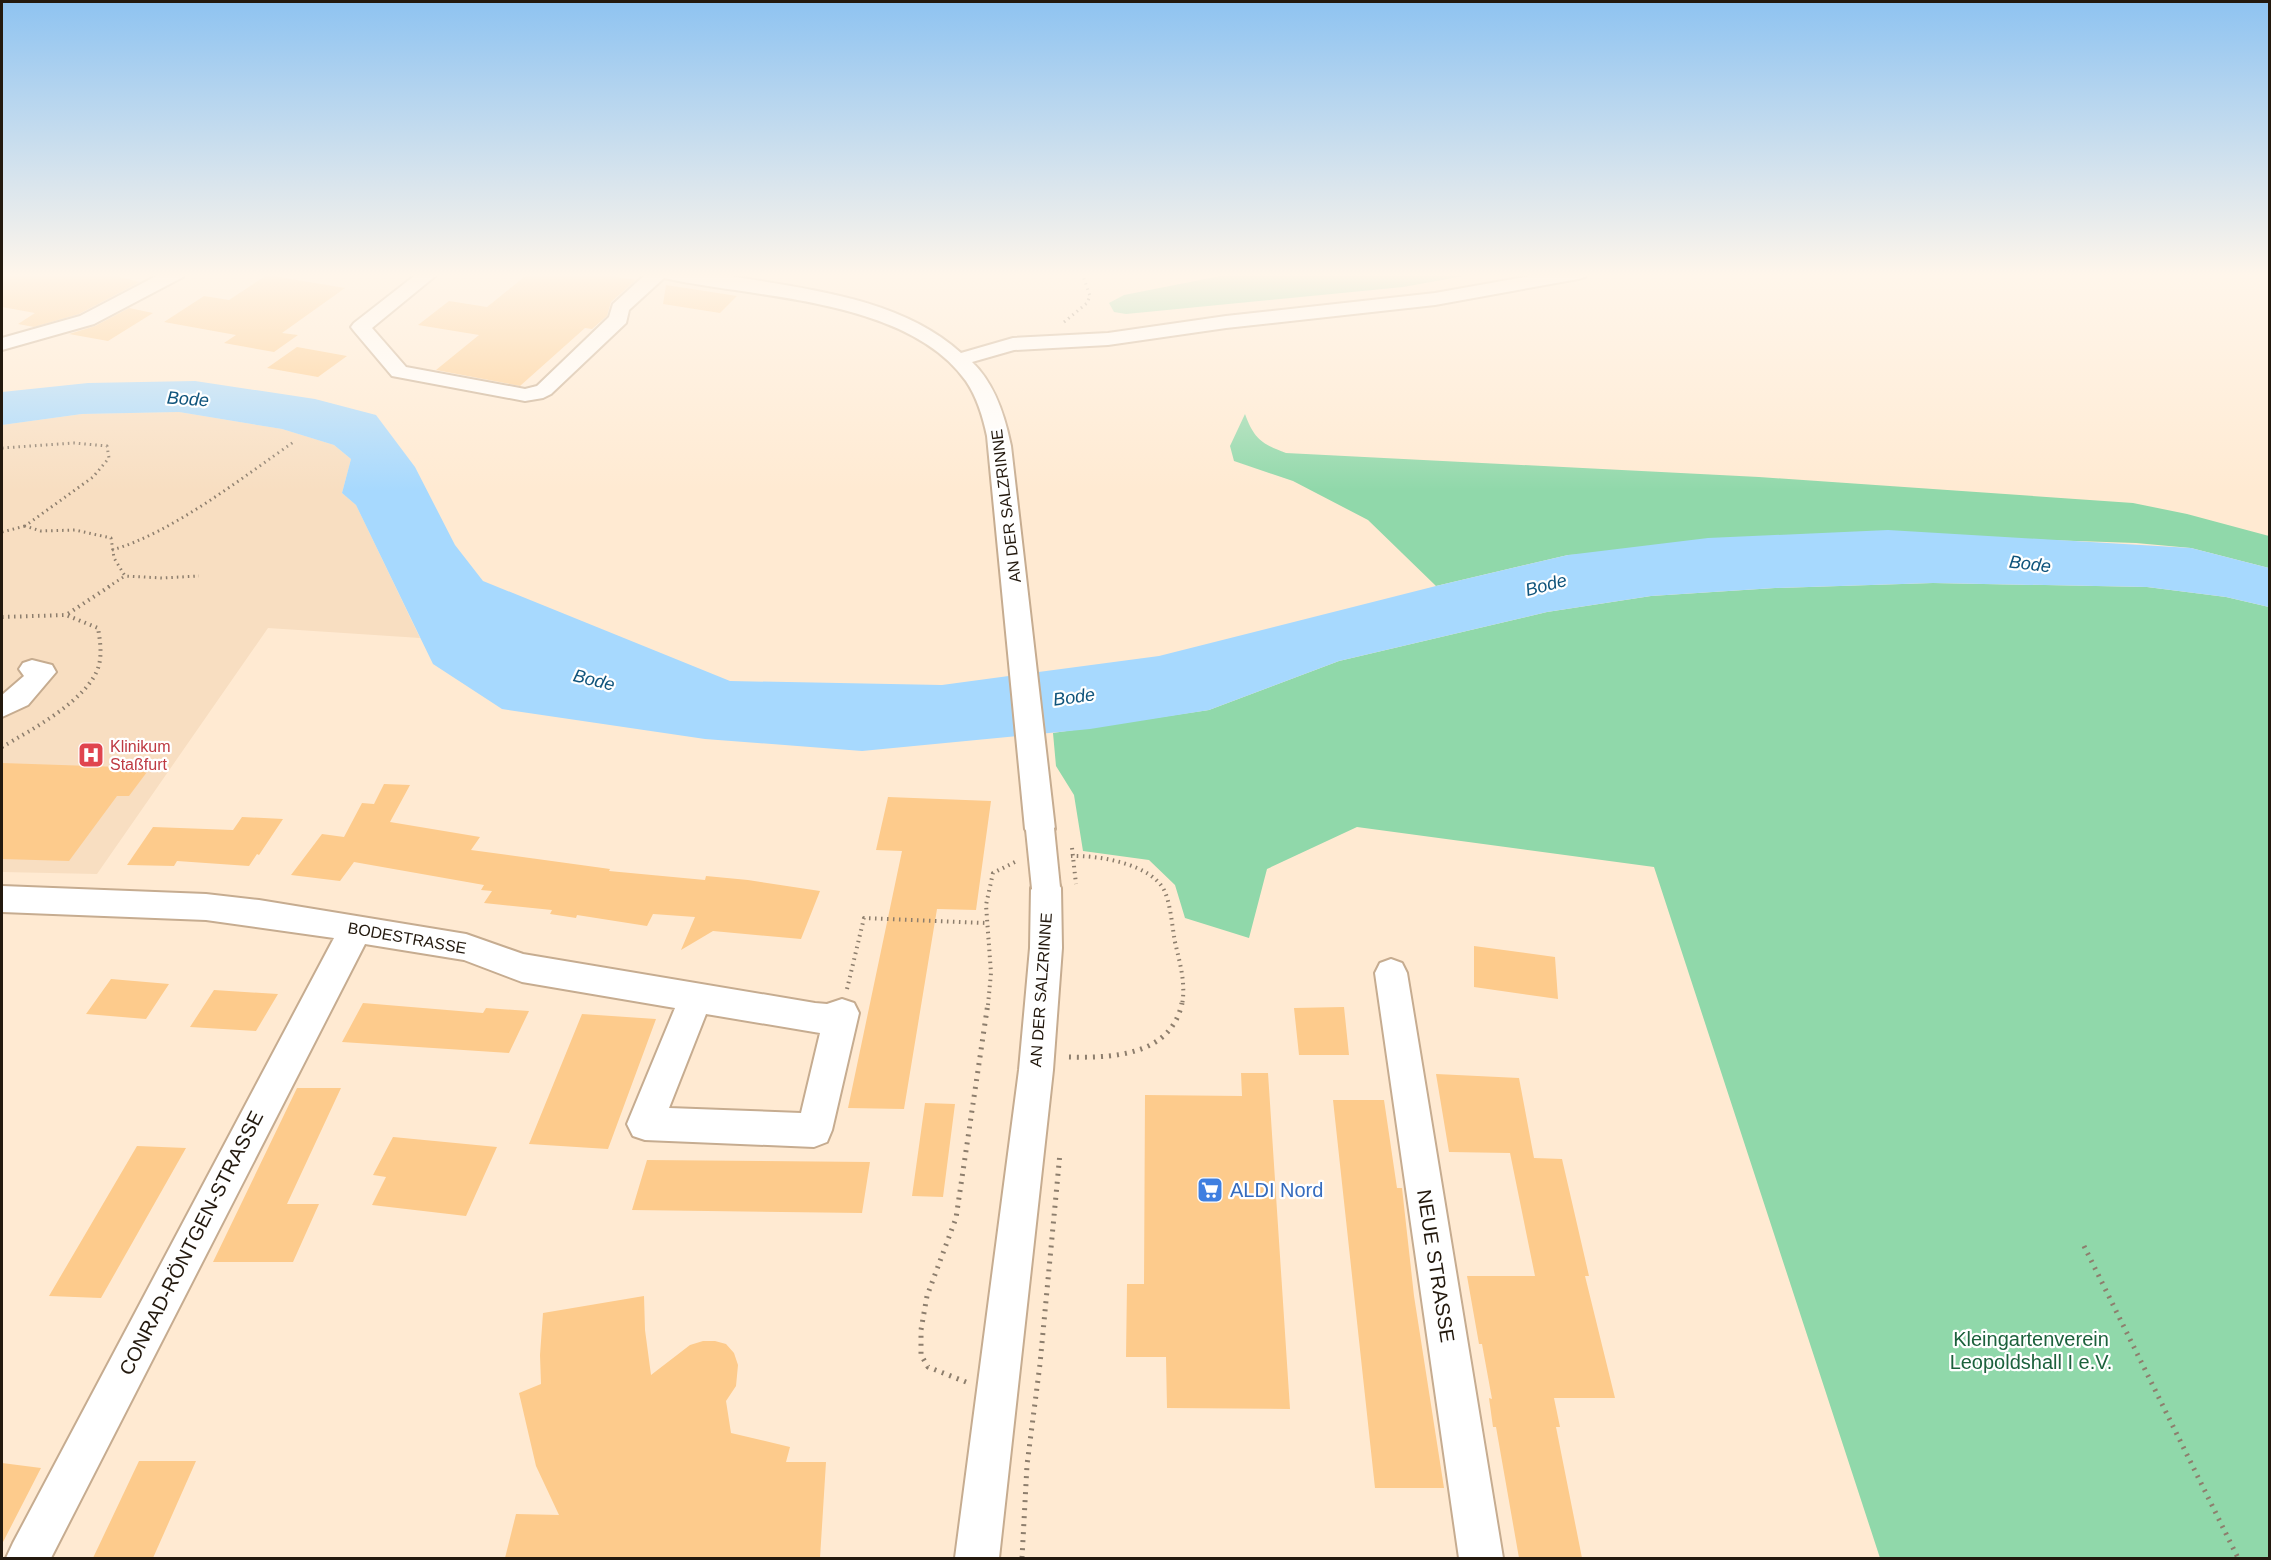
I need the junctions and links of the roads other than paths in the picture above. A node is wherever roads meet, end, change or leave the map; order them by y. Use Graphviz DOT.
graph roads {
  1 [pos="377,346"];
  2 [pos="591,346"];
  3 [pos="937,346"];
  4 [pos="1010,346"];
  5 [pos="958,360"];
  6 [pos="32,669"];
  7 [pos="2,707"];
  8 [pos="2,899"];
  9 [pos="357,930"];
  10 [pos="1391,973"];
  11 [pos="696,996"];
  12 [pos="28,1558"];
  13 [pos="977,1558"];
  14 [pos="1481,1558"];
  1 -- 2 [label="street"];
  3 -- 5 [label="street, AN DER SALZRINNE"];
  4 -- 5 [label="street"];
  5 -- 13 [label="street, AN DER SALZRINNE, bridge"];
  6 -- 7 [label="street"];
  8 -- 9 [label="street, BODESTRASSE"];
  9 -- 11 [label="street, BODESTRASSE"];
  9 -- 12 [label="street, CONRAD-RÖNTGEN-STRASSE"];
  10 -- 14 [label="street, NEUE STRASSE"];
  11 -- 11 [label="street, BODESTRASSE"];
}
